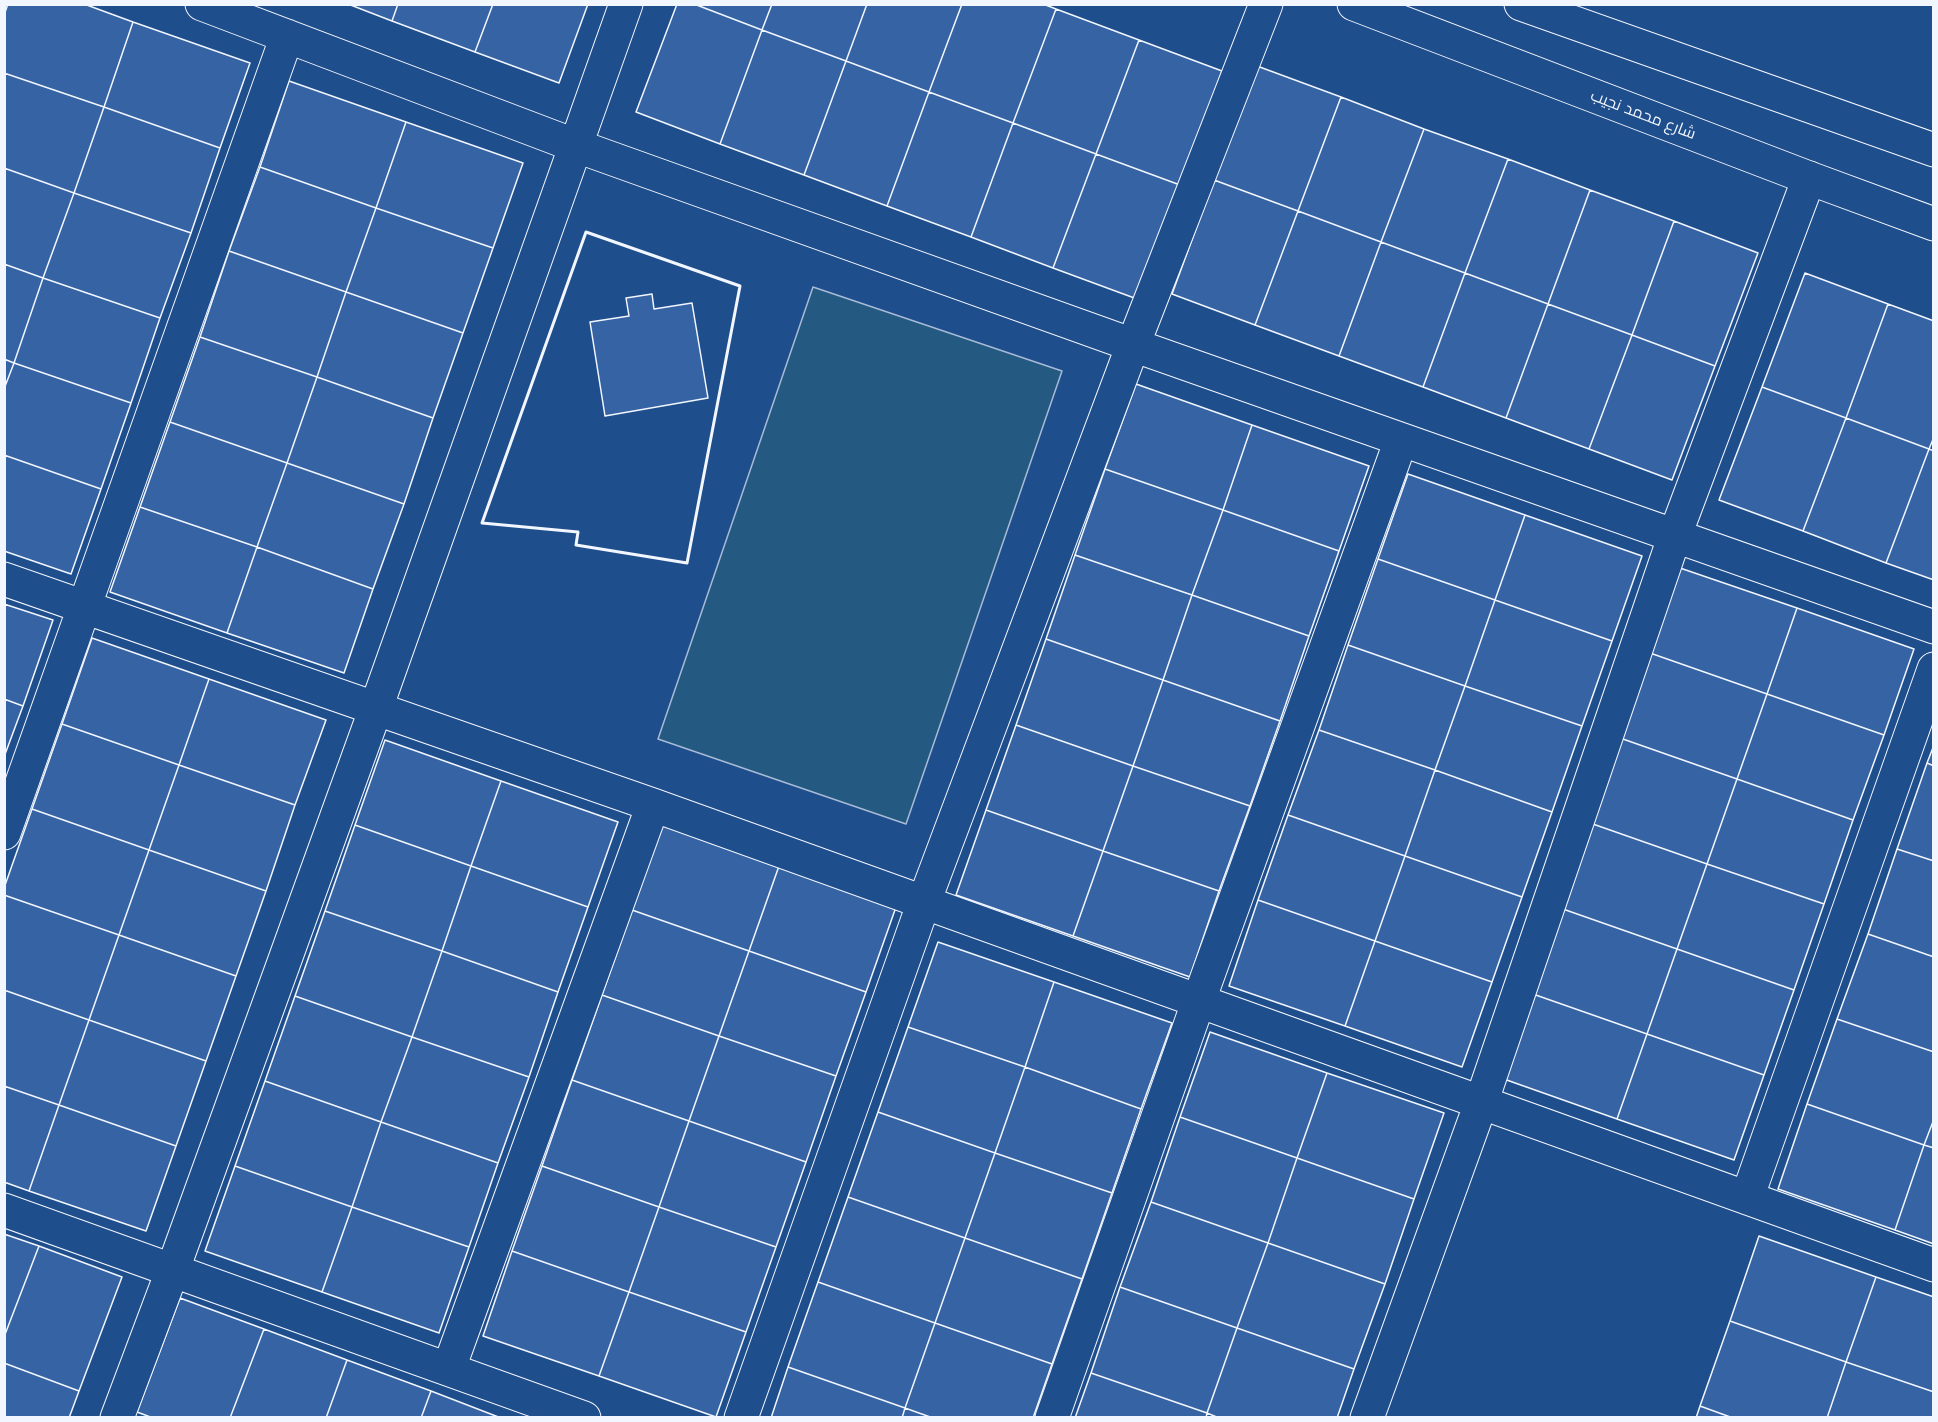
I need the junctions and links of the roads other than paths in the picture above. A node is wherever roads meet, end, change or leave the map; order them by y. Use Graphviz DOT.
graph roads {
  1 [pos="202,4"];
  2 [pos="626,4"];
  3 [pos="1266,4"];
  4 [pos="1354,4"];
  5 [pos="1521,4"];
  6 [pos="287,36"];
  7 [pos="574,145"];
  8 [pos="1934,150"];
  9 [pos="1809,178"];
  10 [pos="1934,224"];
  11 [pos="1133,345"];
  12 [pos="1401,440"];
  13 [pos="1675,534"];
  14 [pos="4,579"];
  15 [pos="85,609"];
  16 [pos="1934,627"];
  17 [pos="1934,669"];
  18 [pos="376,708"];
  19 [pos="653,804"];
  20 [pos="4,833"];
  21 [pos="924,902"];
  22 [pos="1199,1000"];
  23 [pos="1481,1103"];
  24 [pos="1747,1198"];
  25 [pos="4,1210"];
  26 [pos="1934,1265"];
  27 [pos="173,1269"];
  28 [pos="449,1368"];
  29 [pos="117,1418"];
  30 [pos="584,1418"];
  31 [pos="741,1418"];
  32 [pos="1053,1418"];
  33 [pos="1367,1418"];
  1 -- 6 [label="street"];
  2 -- 7 [label="street"];
  3 -- 11 [label="street"];
  4 -- 9 [label="street, شارع محمد نجيب"];
  5 -- 8 [label="street"];
  6 -- 7 [label="street"];
  6 -- 15 [label="street"];
  7 -- 11 [label="street"];
  7 -- 18 [label="street"];
  9 -- 10 [label="street, شارع محمد نجيب"];
  9 -- 13 [label="street"];
  11 -- 12 [label="street"];
  11 -- 21 [label="street"];
  12 -- 13 [label="street"];
  12 -- 22 [label="street"];
  13 -- 16 [label="street"];
  13 -- 23 [label="street"];
  14 -- 15 [label="street"];
  15 -- 18 [label="street"];
  15 -- 20 [label="street"];
  17 -- 24 [label="street"];
  18 -- 19 [label="street"];
  18 -- 27 [label="street"];
  19 -- 21 [label="street"];
  19 -- 28 [label="street"];
  21 -- 22 [label="street"];
  21 -- 31 [label="street"];
  22 -- 23 [label="street"];
  22 -- 32 [label="street"];
  23 -- 24 [label="street"];
  23 -- 33 [label="street"];
  24 -- 26 [label="street"];
  25 -- 27 [label="street"];
  27 -- 28 [label="street"];
  27 -- 29 [label="street"];
  28 -- 30 [label="street"];
}
